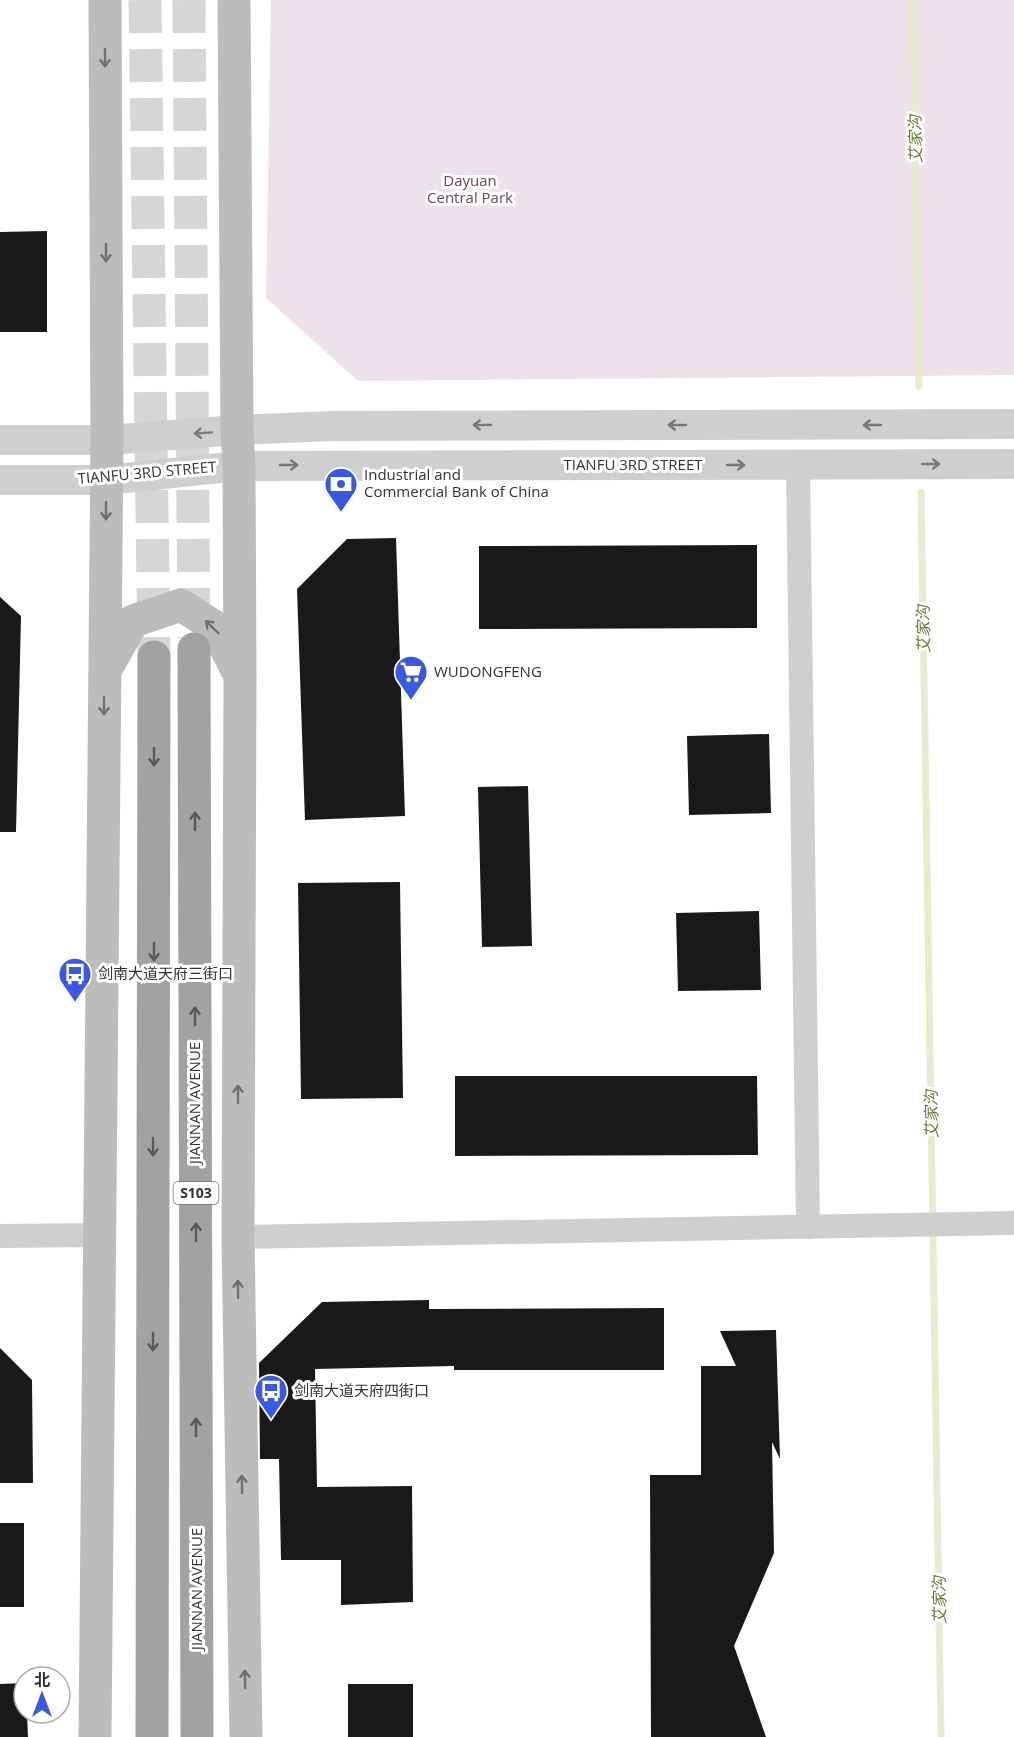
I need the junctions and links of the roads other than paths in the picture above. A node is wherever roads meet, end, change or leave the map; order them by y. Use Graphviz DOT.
graph roads {
  1 [pos="105,0"];
  2 [pos="234,0"];
  3 [pos="1014,424"];
  4 [pos="237,430"];
  5 [pos="0,440"];
  6 [pos="107,440"];
  7 [pos="1014,464"];
  8 [pos="798,465"];
  9 [pos="240,466"];
  10 [pos="0,480"];
  11 [pos="106,480"];
  12 [pos="194,649"];
  13 [pos="154,657"];
  14 [pos="105,671"];
  15 [pos="240,677"];
  16 [pos="1014,1223"];
  17 [pos="808,1227"];
  18 [pos="100,1235"];
  19 [pos="0,1236"];
  20 [pos="238,1237"];
  21 [pos="95,1737"];
  22 [pos="152,1737"];
  23 [pos="197,1737"];
  24 [pos="246,1737"];
  1 -- 6 [label="main road, one-way"];
  2 -- 4 [label="main road"];
  3 -- 4 [label="street, one-way"];
  4 -- 6 [label="street, one-way"];
  4 -- 9 [label="main road"];
  5 -- 6 [label="street"];
  6 -- 11 [label="main road"];
  8 -- 7 [label="street, TIANFU 3RD STREET, one-way"];
  9 -- 8 [label="street, TIANFU 3RD STREET, one-way"];
  8 -- 17 [label="street"];
  9 -- 11 [label="street, TIANFU 3RD STREET"];
  9 -- 15 [label="main road"];
  10 -- 11 [label="street, TIANFU 3RD STREET"];
  11 -- 14 [label="main road, one-way"];
  23 -- 12 [label="highway, JIANNAN AVENUE / S103, one-way"];
  13 -- 22 [label="highway, S103, one-way"];
  15 -- 14 [label="main road, one-way"];
  14 -- 18 [label="main road, one-way"];
  20 -- 15 [label="main road, one-way"];
  16 -- 17 [label="street"];
  17 -- 20 [label="street"];
  18 -- 19 [label="street"];
  18 -- 21 [label="main road"];
  24 -- 20 [label="main road, one-way"];
}
